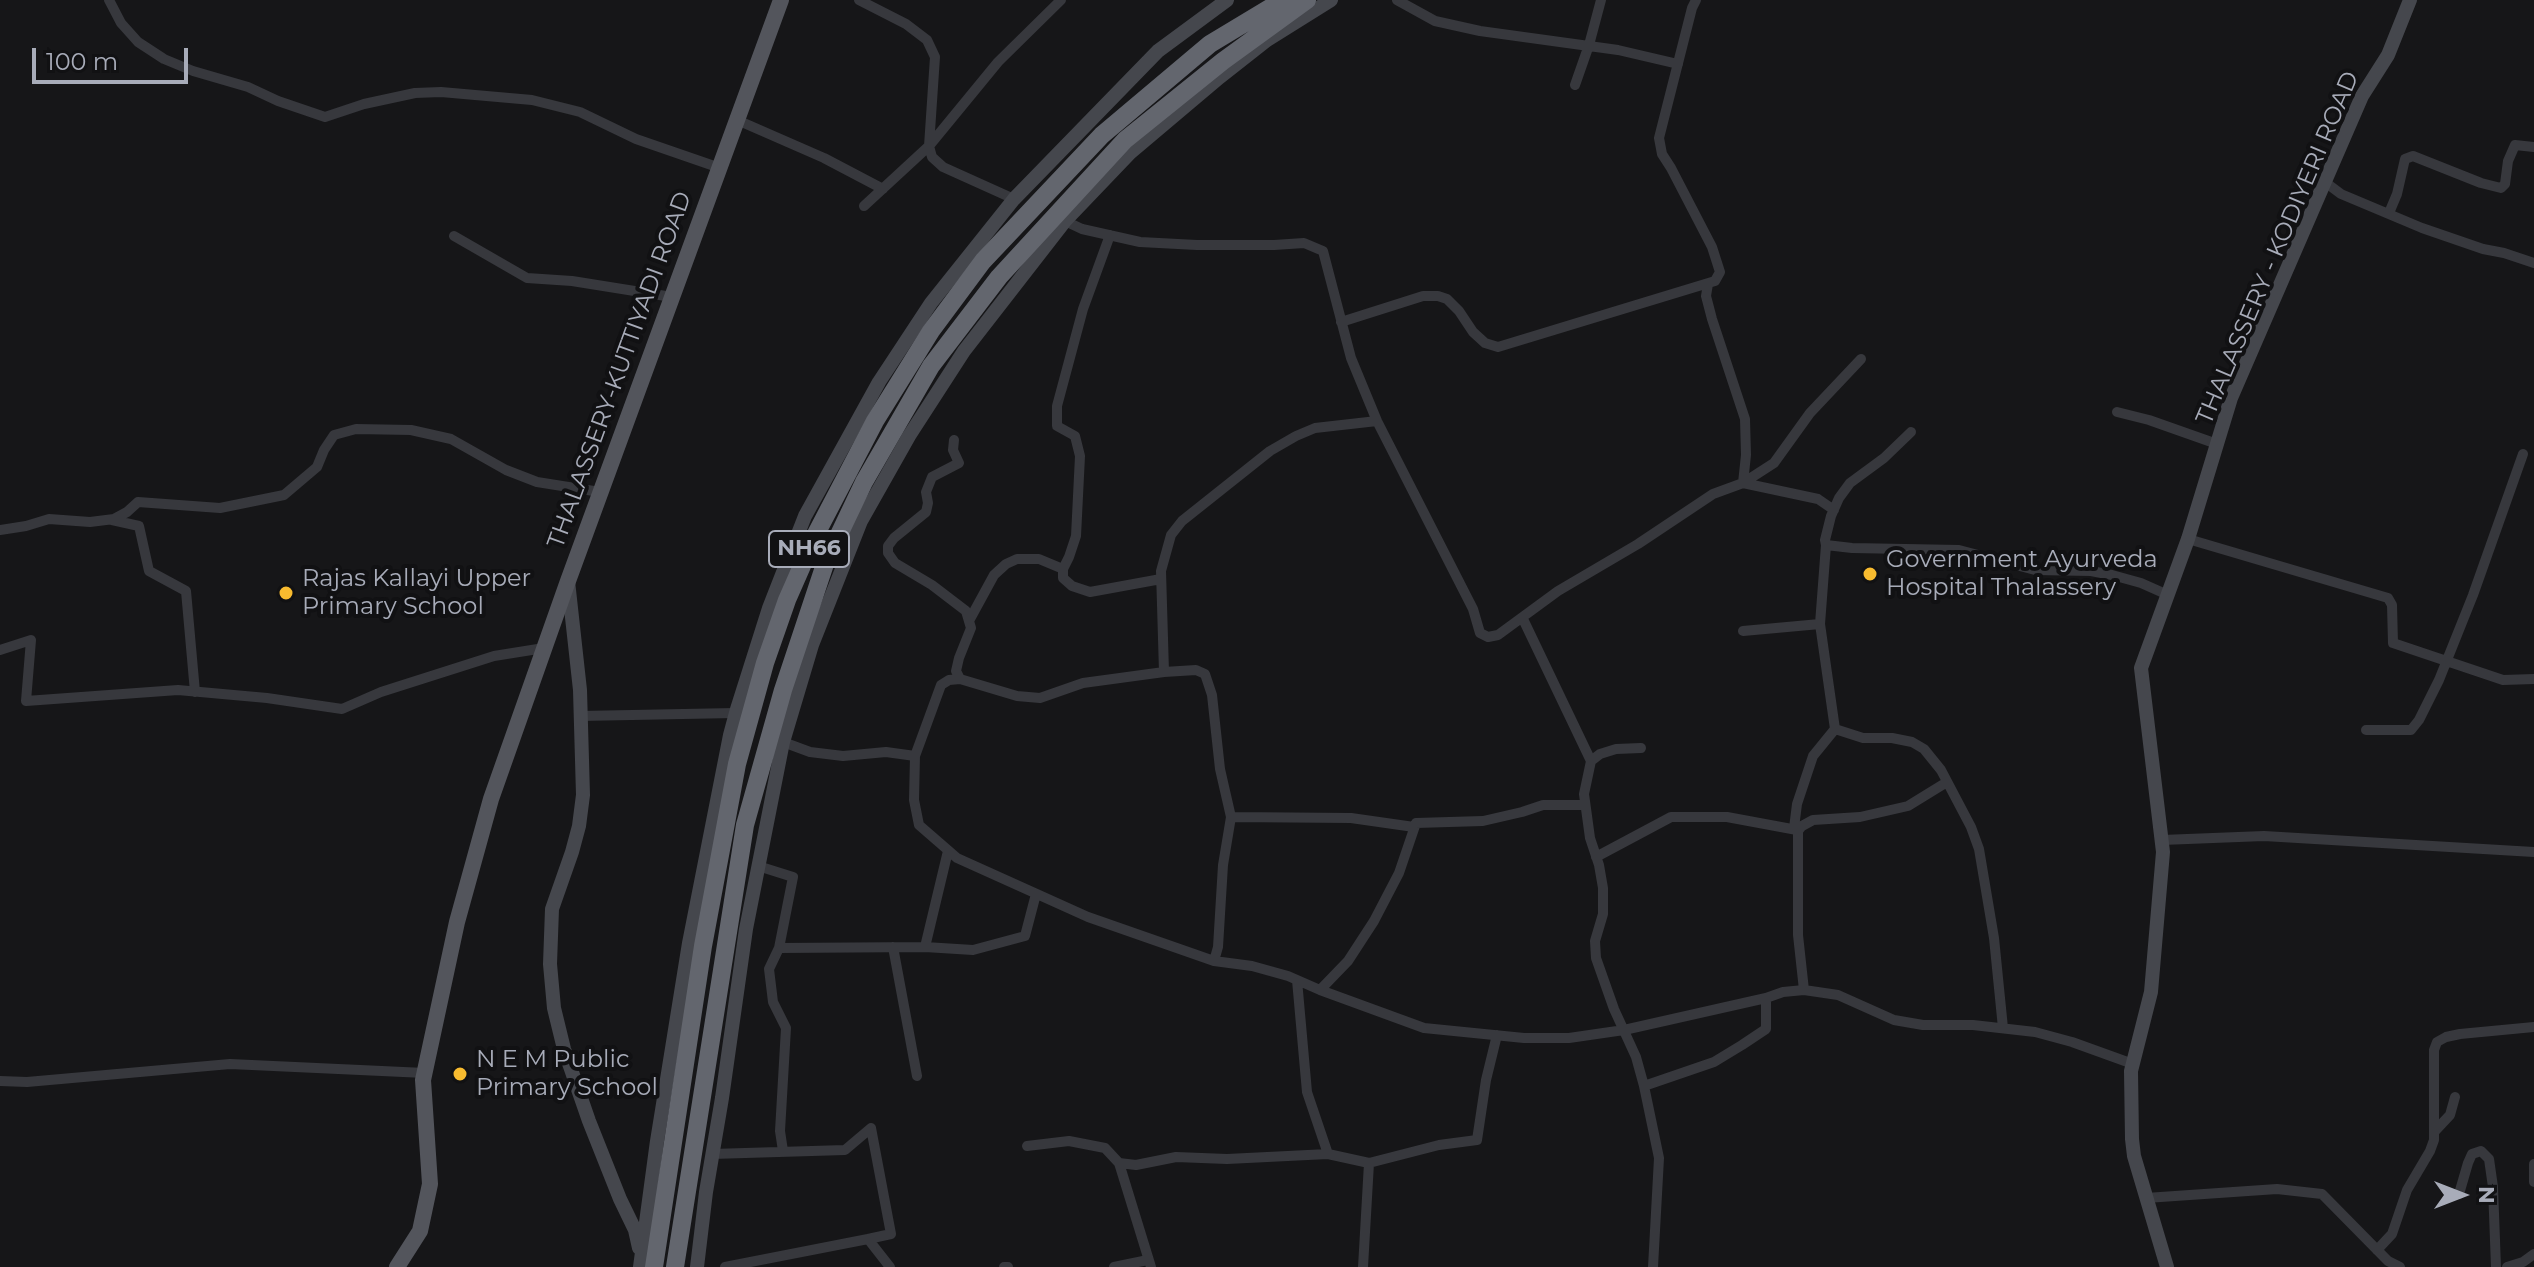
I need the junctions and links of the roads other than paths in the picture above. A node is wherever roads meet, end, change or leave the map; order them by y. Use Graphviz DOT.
graph roads {
  1 [pos="109,0"];
  2 [pos="781,0"];
  3 [pos="859,0"];
  4 [pos="1061,0"];
  5 [pos="1227,0"];
  6 [pos="1283,0"];
  7 [pos="1307,0"];
  8 [pos="1331,0"];
  9 [pos="1397,0"];
  10 [pos="1601,0"];
  11 [pos="1696,0"];
  12 [pos="2410,0"];
  13 [pos="1589,45"];
  14 [pos="1678,64"];
  15 [pos="1575,85"];
  16 [pos="737,120"];
  17 [pos="929,146"];
  18 [pos="2534,147"];
  19 [pos="720,168"];
  20 [pos="2325,182"];
  21 [pos="883,189"];
  22 [pos="1014,199"];
  23 [pos="864,206"];
  24 [pos="2389,213"];
  25 [pos="1065,221"];
  26 [pos="1110,235"];
  27 [pos="454,236"];
  28 [pos="2534,263"];
  29 [pos="1708,284"];
  30 [pos="672,297"];
  31 [pos="1341,322"];
  32 [pos="1861,359"];
  33 [pos="2117,412"];
  34 [pos="1377,421"];
  35 [pos="1911,432"];
  36 [pos="954,440"];
  37 [pos="2217,444"];
  38 [pos="2523,454"];
  39 [pos="1743,483"];
  40 [pos="600,492"];
  41 [pos="1834,510"];
  42 [pos="110,519"];
  43 [pos="0,530"];
  44 [pos="2188,539"];
  45 [pos="1826,545"];
  46 [pos="1063,569"];
  47 [pos="1161,579"];
  48 [pos="568,581"];
  49 [pos="2168,595"];
  50 [pos="970,619"];
  51 [pos="1523,619"];
  52 [pos="1820,624"];
  53 [pos="1743,631"];
  54 [pos="544,648"];
  55 [pos="0,650"];
  56 [pos="2446,663"];
  57 [pos="1164,672"];
  58 [pos="960,679"];
  59 [pos="2534,679"];
  60 [pos="195,692"];
  61 [pos="735,713"];
  62 [pos="580,716"];
  63 [pos="1835,729"];
  64 [pos="2366,730"];
  65 [pos="783,742"];
  66 [pos="1641,748"];
  67 [pos="915,756"];
  68 [pos="1591,761"];
  69 [pos="1947,782"];
  70 [pos="1585,805"];
  71 [pos="1231,817"];
  72 [pos="1414,827"];
  73 [pos="1796,830"];
  74 [pos="2162,840"];
  75 [pos="948,851"];
  76 [pos="2534,852"];
  77 [pos="1596,857"];
  78 [pos="758,866"];
  79 [pos="1036,894"];
  80 [pos="893,947"];
  81 [pos="925,947"];
  82 [pos="779,948"];
  83 [pos="1214,961"];
  84 [pos="1297,980"];
  85 [pos="1320,990"];
  86 [pos="1804,990"];
  87 [pos="1766,998"];
  88 [pos="2534,1027"];
  89 [pos="2003,1028"];
  90 [pos="1624,1030"];
  91 [pos="1497,1035"];
  92 [pos="2133,1064"];
  93 [pos="425,1073"];
  94 [pos="917,1076"];
  95 [pos="0,1081"];
  96 [pos="1644,1086"];
  97 [pos="2455,1097"];
  98 [pos="2435,1131"];
  99 [pos="1027,1146"];
  100 [pos="783,1151"];
  101 [pos="712,1154"];
  102 [pos="1328,1154"];
  103 [pos="1119,1163"];
  104 [pos="1369,1163"];
  105 [pos="2534,1164"];
  106 [pos="2534,1182"];
  107 [pos="2459,1194"];
  108 [pos="2146,1198"];
  109 [pos="868,1239"];
  110 [pos="2377,1250"];
  111 [pos="2534,1254"];
  112 [pos="645,1263"];
  113 [pos="1150,1263"];
  114 [pos="2389,1264"];
  115 [pos="397,1267"];
  116 [pos="675,1267"];
  117 [pos="697,1267"];
  118 [pos="725,1267"];
  119 [pos="890,1267"];
  120 [pos="1114,1267"];
  121 [pos="1363,1267"];
  122 [pos="1653,1267"];
  123 [pos="2167,1267"];
  124 [pos="2400,1267"];
  125 [pos="2496,1267"];
  126 [pos="2507,1267"];
  1 -- 19 [label="street"];
  2 -- 16 [label="main road, THALASSERY-KUTTIYADI ROAD"];
  3 -- 17 [label="street"];
  4 -- 17 [label="street"];
  5 -- 22 [label="street"];
  6 -- 112 [label="highway, NH66"];
  7 -- 116 [label="highway, NH66"];
  8 -- 25 [label="street"];
  9 -- 13 [label="street"];
  10 -- 13 [label="street"];
  11 -- 14 [label="street"];
  12 -- 20 [label="street, THALASSERY - KODIYERI ROAD"];
  13 -- 14 [label="street"];
  13 -- 15 [label="street"];
  14 -- 29 [label="street"];
  16 -- 19 [label="main road, THALASSERY-KUTTIYADI ROAD"];
  16 -- 21 [label="street"];
  17 -- 21 [label="street"];
  17 -- 22 [label="street"];
  18 -- 24 [label="street"];
  19 -- 30 [label="main road, THALASSERY-KUTTIYADI ROAD"];
  20 -- 24 [label="street"];
  20 -- 37 [label="street, THALASSERY - KODIYERI ROAD"];
  21 -- 23 [label="street"];
  22 -- 61 [label="street"];
  24 -- 28 [label="street"];
  25 -- 26 [label="street"];
  25 -- 65 [label="street"];
  26 -- 31 [label="street"];
  26 -- 46 [label="street"];
  27 -- 30 [label="street"];
  29 -- 31 [label="street"];
  29 -- 39 [label="street"];
  30 -- 40 [label="main road, THALASSERY-KUTTIYADI ROAD"];
  31 -- 34 [label="street"];
  32 -- 39 [label="street"];
  33 -- 37 [label="street"];
  34 -- 47 [label="street"];
  34 -- 51 [label="street"];
  35 -- 41 [label="street"];
  36 -- 50 [label="street"];
  37 -- 44 [label="street, THALASSERY - KODIYERI ROAD"];
  38 -- 56 [label="street"];
  39 -- 41 [label="street"];
  39 -- 51 [label="street"];
  40 -- 42 [label="street"];
  40 -- 48 [label="main road, THALASSERY-KUTTIYADI ROAD"];
  41 -- 45 [label="street"];
  42 -- 43 [label="street"];
  42 -- 60 [label="street"];
  44 -- 49 [label="street, THALASSERY - KODIYERI ROAD"];
  44 -- 56 [label="street"];
  45 -- 49 [label="street"];
  45 -- 52 [label="street"];
  46 -- 47 [label="street"];
  46 -- 50 [label="street"];
  47 -- 57 [label="street"];
  48 -- 54 [label="main road, THALASSERY-KUTTIYADI ROAD"];
  48 -- 62 [label="street"];
  49 -- 74 [label="street, THALASSERY - KODIYERI ROAD"];
  50 -- 58 [label="street"];
  51 -- 68 [label="street"];
  52 -- 53 [label="street"];
  52 -- 63 [label="street"];
  54 -- 60 [label="street"];
  54 -- 93 [label="main road, THALASSERY-KUTTIYADI ROAD"];
  55 -- 60 [label="street"];
  56 -- 59 [label="street"];
  56 -- 64 [label="street"];
  57 -- 58 [label="street"];
  57 -- 71 [label="street"];
  58 -- 67 [label="street"];
  61 -- 62 [label="street"];
  61 -- 112 [label="street"];
  62 -- 112 [label="street"];
  63 -- 69 [label="street"];
  63 -- 73 [label="street"];
  65 -- 67 [label="street"];
  65 -- 78 [label="street"];
  66 -- 68 [label="street"];
  67 -- 75 [label="street"];
  68 -- 70 [label="street"];
  69 -- 73 [label="street"];
  69 -- 89 [label="street"];
  70 -- 72 [label="street"];
  70 -- 77 [label="street"];
  71 -- 72 [label="street"];
  71 -- 83 [label="street"];
  72 -- 85 [label="street"];
  73 -- 77 [label="street"];
  73 -- 86 [label="street"];
  74 -- 76 [label="street"];
  74 -- 92 [label="street, THALASSERY - KODIYERI ROAD"];
  75 -- 79 [label="street"];
  75 -- 81 [label="street"];
  77 -- 90 [label="street"];
  78 -- 82 [label="street"];
  78 -- 101 [label="street"];
  79 -- 81 [label="street"];
  79 -- 83 [label="street"];
  80 -- 81 [label="street"];
  80 -- 82 [label="street"];
  80 -- 94 [label="street"];
  82 -- 100 [label="street"];
  83 -- 84 [label="street"];
  84 -- 85 [label="street"];
  84 -- 102 [label="street"];
  85 -- 91 [label="street"];
  86 -- 87 [label="street"];
  86 -- 89 [label="street"];
  87 -- 90 [label="street"];
  87 -- 96 [label="street"];
  88 -- 98 [label="street"];
  89 -- 92 [label="street"];
  90 -- 91 [label="street"];
  90 -- 96 [label="street"];
  91 -- 104 [label="street"];
  92 -- 108 [label="street, THALASSERY - KODIYERI ROAD"];
  93 -- 95 [label="street"];
  93 -- 115 [label="main road, THALASSERY-KUTTIYADI ROAD"];
  96 -- 122 [label="street"];
  97 -- 98 [label="street"];
  98 -- 110 [label="street"];
  99 -- 103 [label="street"];
  100 -- 101 [label="street"];
  100 -- 109 [label="street"];
  101 -- 117 [label="street"];
  102 -- 103 [label="street"];
  102 -- 104 [label="street"];
  103 -- 113 [label="street"];
  104 -- 121 [label="street"];
  105 -- 106 [label="street"];
  107 -- 125 [label="street"];
  108 -- 110 [label="street"];
  108 -- 123 [label="street, THALASSERY - KODIYERI ROAD"];
  109 -- 118 [label="street"];
  109 -- 119 [label="street"];
  110 -- 114 [label="street"];
  111 -- 126 [label="street"];
  113 -- 120 [label="street"];
  114 -- 124 [label="street"];
}
